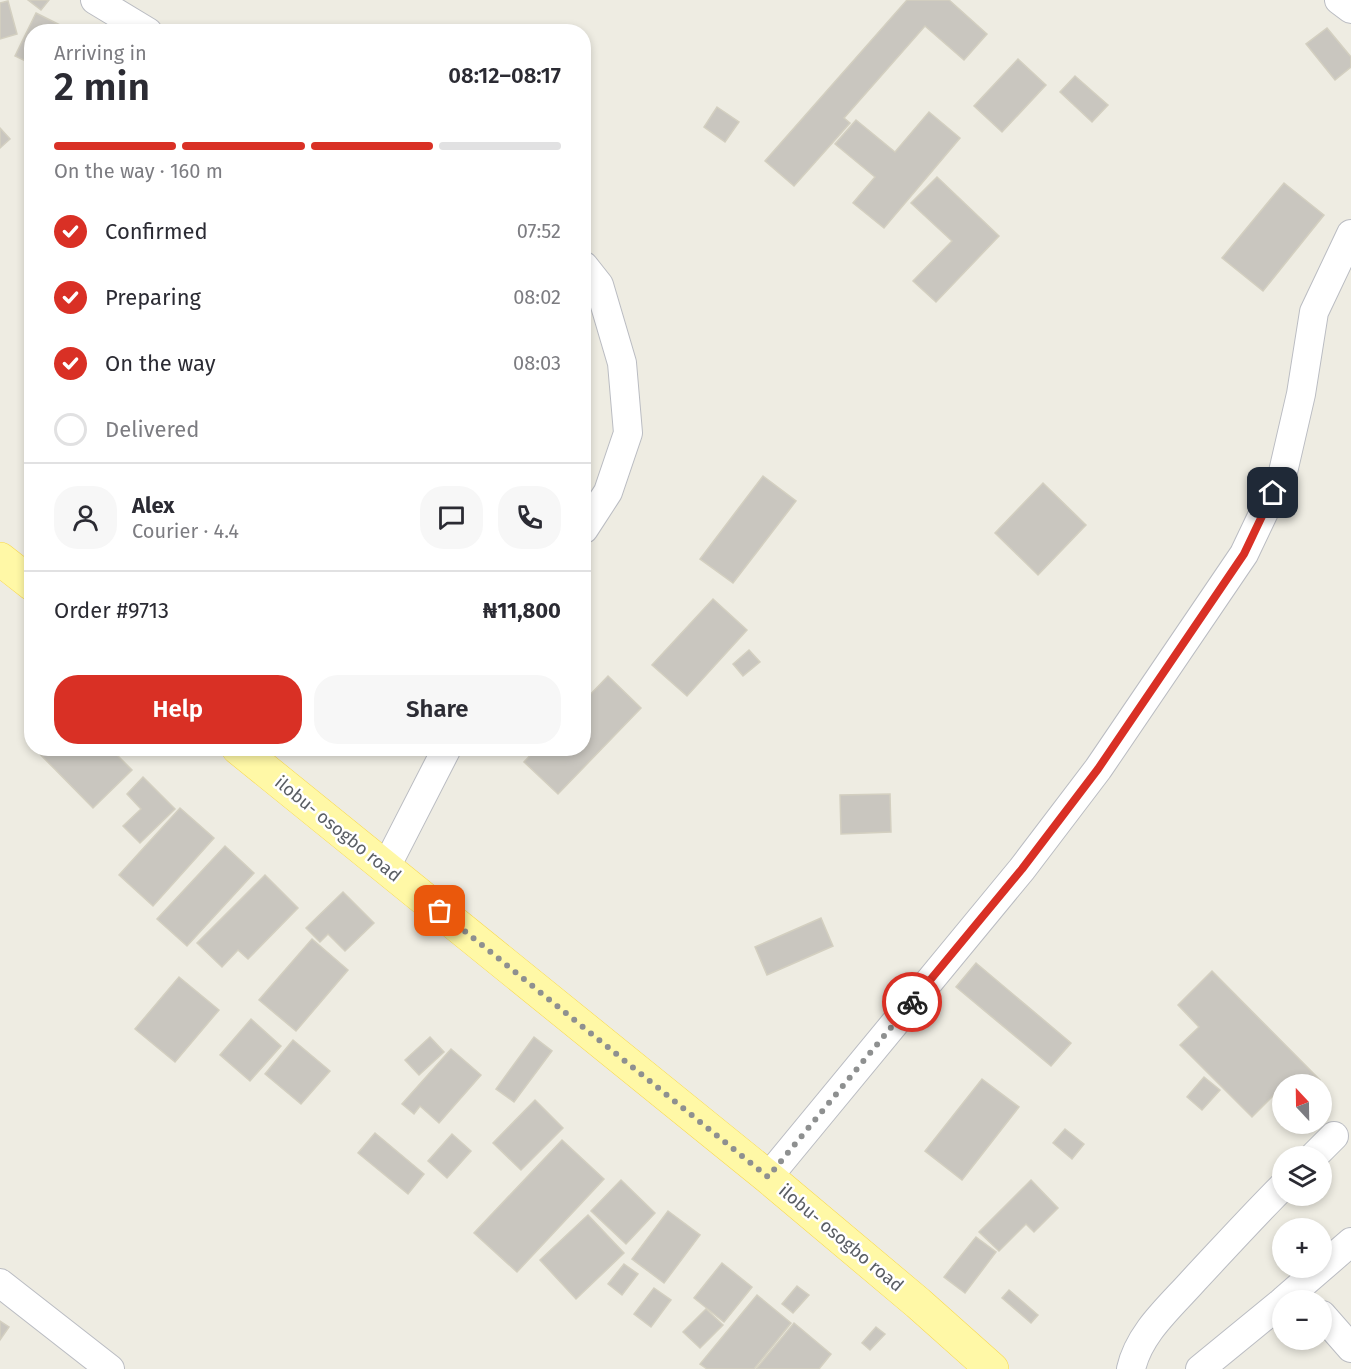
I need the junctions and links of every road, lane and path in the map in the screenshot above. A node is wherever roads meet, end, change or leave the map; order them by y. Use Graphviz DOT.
graph roads {
  1 [pos="96,0"];
  2 [pos="1339,0"];
  3 [pos="1351,9"];
  4 [pos="135,24"];
  5 [pos="1351,234"];
  6 [pos="591,275"];
  7 [pos="591,518"];
  8 [pos="0,559"];
  9 [pos="24,578"];
  10 [pos="248,756"];
  11 [pos="443,756"];
  12 [pos="386,867"];
  13 [pos="1334,1136"];
  14 [pos="1324,1146"];
  15 [pos="768,1177"];
  16 [pos="1272,1197"];
  17 [pos="1351,1242"];
  18 [pos="0,1283"];
  19 [pos="1302,1290"];
  20 [pos="1272,1315"];
  21 [pos="1332,1326"];
  22 [pos="1351,1348"];
  23 [pos="110,1369"];
  24 [pos="992,1369"];
  25 [pos="1131,1369"];
  26 [pos="1200,1369"];
  1 -- 4 [label="street"];
  2 -- 3 [label="street"];
  5 -- 15 [label="street"];
  6 -- 7 [label="street"];
  8 -- 9 [label="main road"];
  10 -- 12 [label="main road, ilobu- osogbo road"];
  11 -- 12 [label="street"];
  12 -- 15 [label="main road, ilobu- osogbo road"];
  13 -- 14 [label="street"];
  15 -- 24 [label="main road, ilobu- osogbo road"];
  16 -- 25 [label="street"];
  17 -- 19 [label="street"];
  18 -- 23 [label="street"];
  20 -- 26 [label="street"];
  21 -- 22 [label="street"];
}
